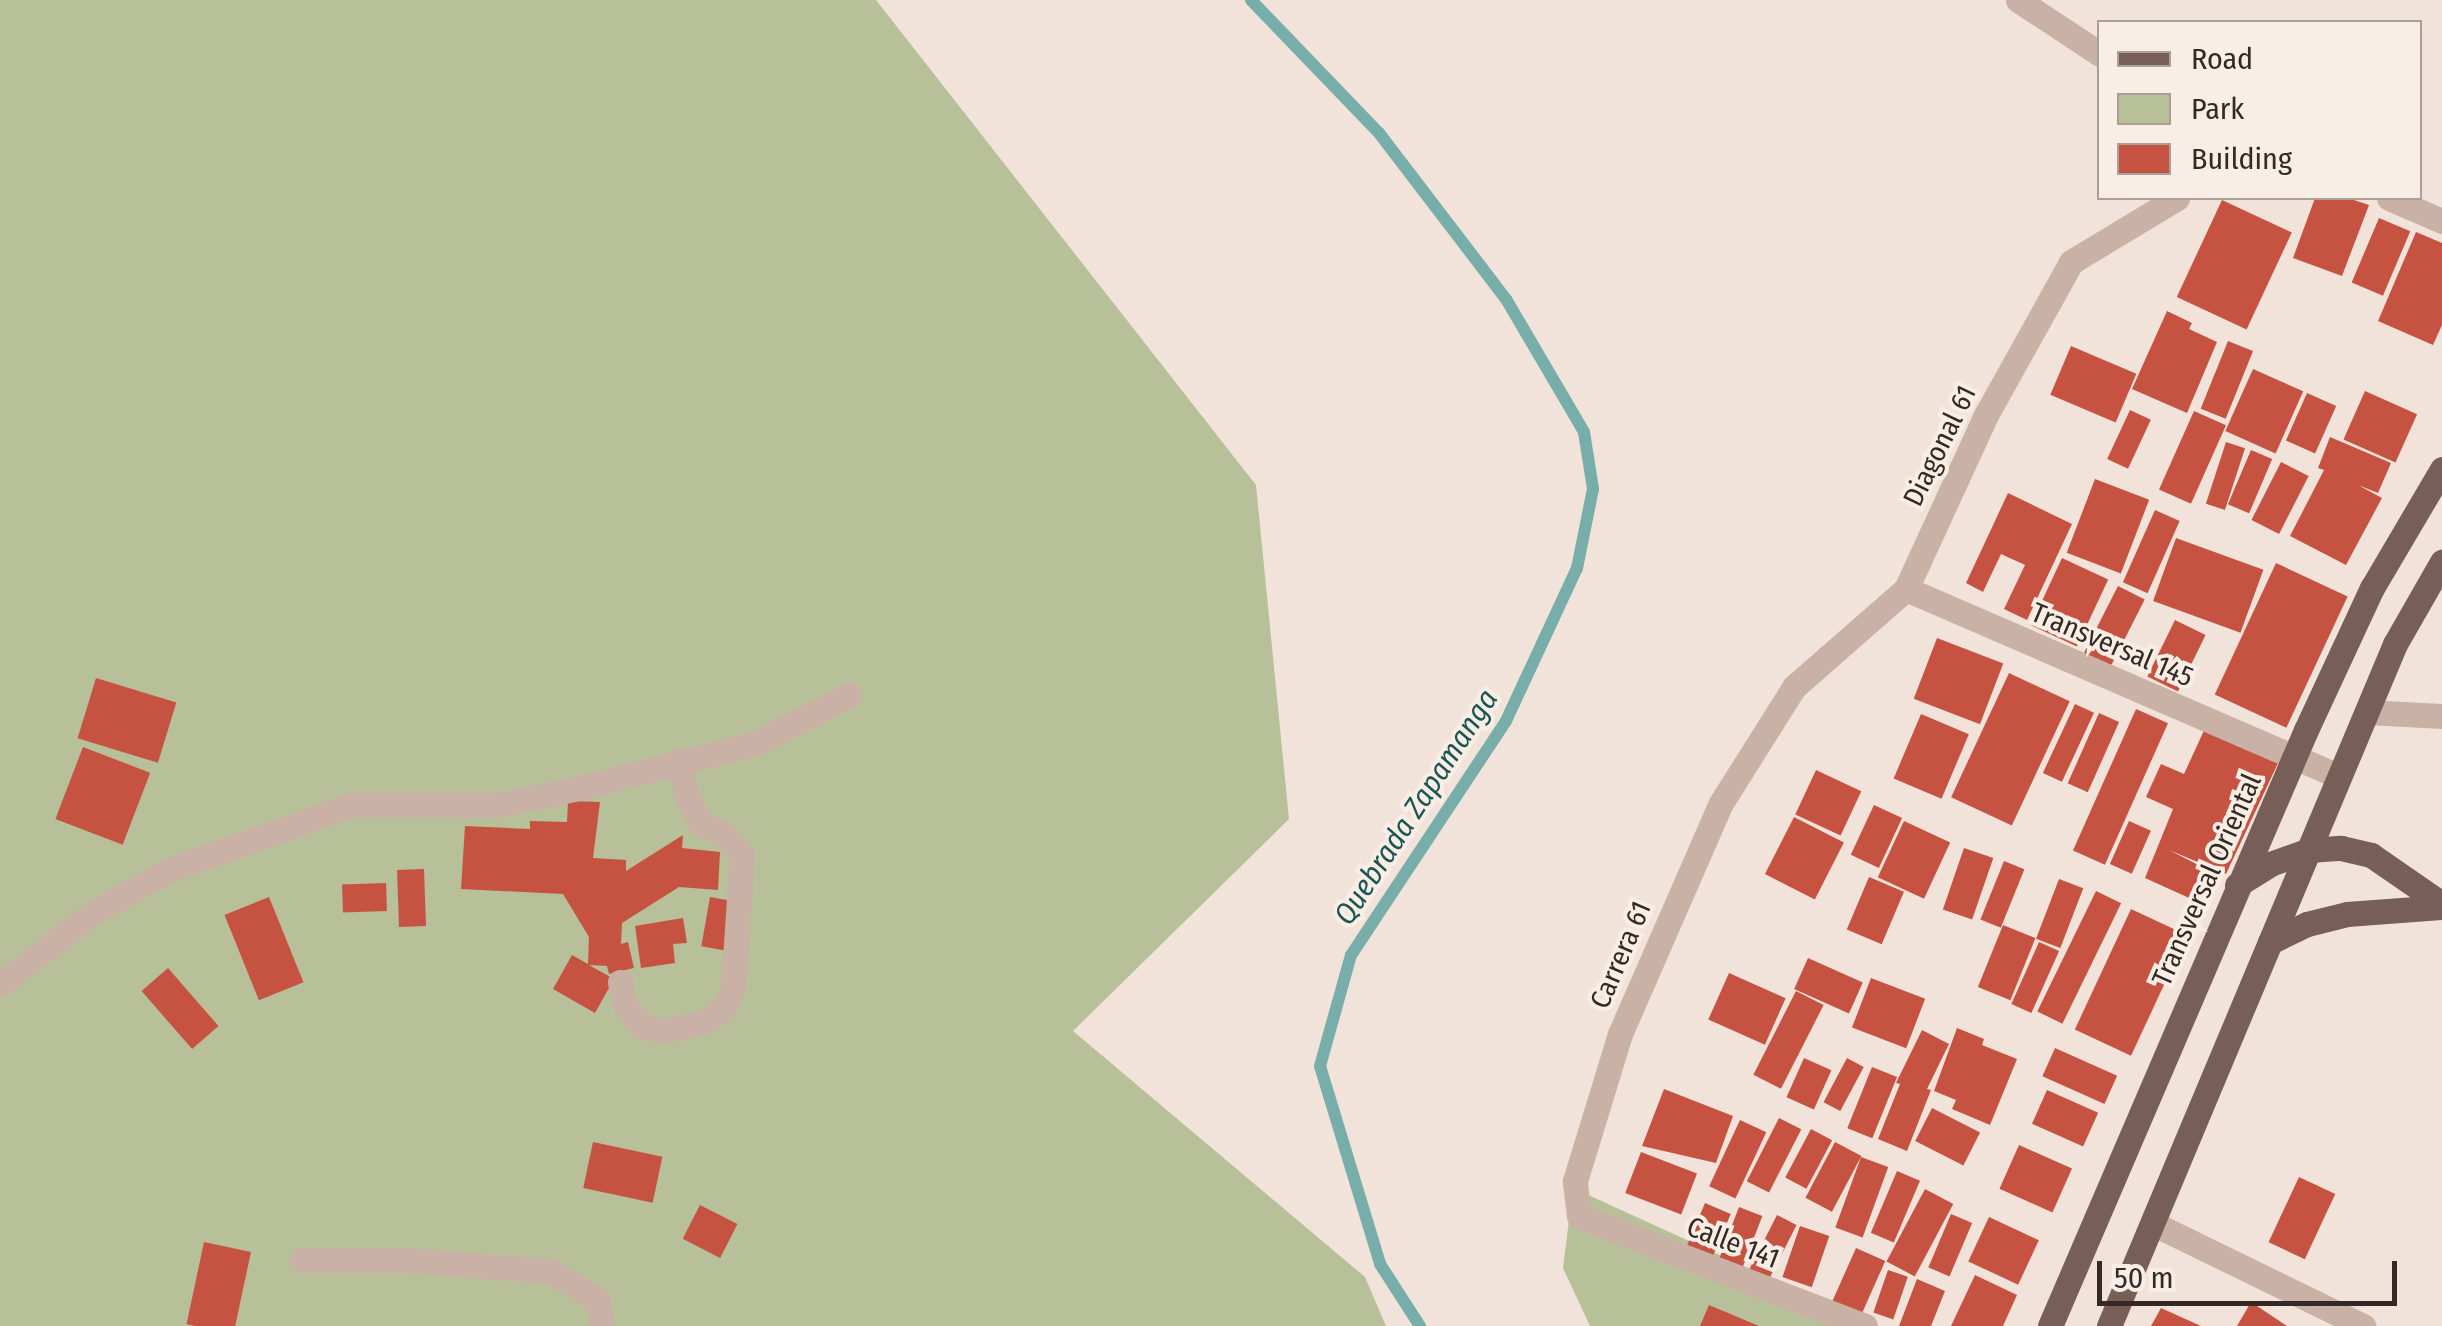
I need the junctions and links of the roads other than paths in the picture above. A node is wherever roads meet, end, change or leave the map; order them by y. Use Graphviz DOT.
graph roads {
  1 [pos="2018,0"];
  2 [pos="2097,52"];
  3 [pos="2173,200"];
  4 [pos="2392,200"];
  5 [pos="2442,222"];
  6 [pos="2442,469"];
  7 [pos="2442,562"];
  8 [pos="1906,589"];
  9 [pos="849,695"];
  10 [pos="2367,712"];
  11 [pos="2442,716"];
  12 [pos="1766,733"];
  13 [pos="2294,757"];
  14 [pos="680,760"];
  15 [pos="2339,776"];
  16 [pos="2309,850"];
  17 [pos="2237,885"];
  18 [pos="2442,906"];
  19 [pos="2270,942"];
  20 [pos="620,982"];
  21 [pos="0,984"];
  22 [pos="1579,1216"];
  23 [pos="2154,1224"];
  24 [pos="302,1260"];
  25 [pos="601,1326"];
  26 [pos="1865,1326"];
  27 [pos="2050,1326"];
  28 [pos="2110,1326"];
  29 [pos="2362,1326"];
  1 -- 2 [label="street"];
  3 -- 8 [label="street, Diagonal 61"];
  4 -- 5 [label="street"];
  6 -- 13 [label="main road, Transversal Oriental"];
  7 -- 10 [label="main road"];
  8 -- 12 [label="street, Diagonal 61"];
  8 -- 13 [label="street, Transversal 145"];
  9 -- 14 [label="street"];
  10 -- 11 [label="street"];
  10 -- 15 [label="main road"];
  12 -- 22 [label="street, Carrera 61"];
  13 -- 15 [label="street, Transversal 145"];
  13 -- 17 [label="main road, Transversal Oriental"];
  14 -- 20 [label="street"];
  14 -- 21 [label="street"];
  15 -- 16 [label="main road"];
  16 -- 17 [label="main road"];
  16 -- 18 [label="main road"];
  16 -- 19 [label="main road"];
  17 -- 27 [label="main road, Transversal Oriental"];
  18 -- 19 [label="main road"];
  19 -- 23 [label="main road"];
  22 -- 26 [label="street, Calle 141"];
  23 -- 28 [label="main road"];
  23 -- 29 [label="street"];
  24 -- 25 [label="street"];
}
